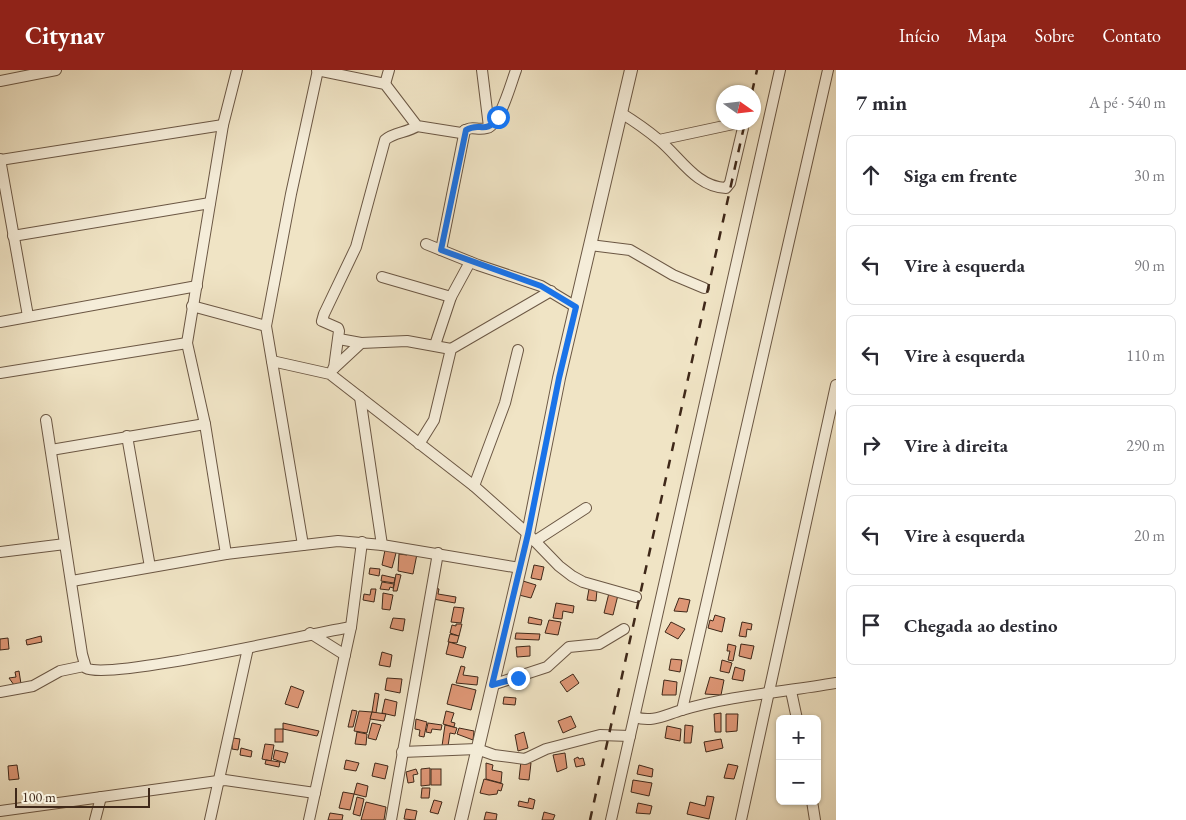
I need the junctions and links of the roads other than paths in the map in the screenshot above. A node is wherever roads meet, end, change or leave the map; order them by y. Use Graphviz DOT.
graph roads {
  1 [pos="56,70"];
  2 [pos="237,70"];
  3 [pos="318,70"];
  4 [pos="389,70"];
  5 [pos="482,70"];
  6 [pos="516,70"];
  7 [pos="631,70"];
  8 [pos="780,70"];
  9 [pos="828,70"];
  10 [pos="36,72"];
  11 [pos="0,81"];
  12 [pos="385,84"];
  13 [pos="621,113"];
  14 [pos="223,125"];
  15 [pos="417,126"];
  16 [pos="489,127"];
  17 [pos="466,130"];
  18 [pos="660,140"];
  19 [pos="0,159"];
  20 [pos="210,203"];
  21 [pos="13,236"];
  22 [pos="426,244"];
  23 [pos="590,245"];
  24 [pos="441,250"];
  25 [pos="470,262"];
  26 [pos="382,277"];
  27 [pos="197,286"];
  28 [pos="704,288"];
  29 [pos="551,291"];
  30 [pos="451,297"];
  31 [pos="192,306"];
  32 [pos="576,307"];
  33 [pos="28,316"];
  34 [pos="0,322"];
  35 [pos="266,326"];
  36 [pos="339,339"];
  37 [pos="187,342"];
  38 [pos="361,343"];
  39 [pos="435,345"];
  40 [pos="451,349"];
  41 [pos="518,350"];
  42 [pos="272,361"];
  43 [pos="332,371"];
  44 [pos="0,372"];
  45 [pos="836,386"];
  46 [pos="360,397"];
  47 [pos="46,420"];
  48 [pos="204,424"];
  49 [pos="128,436"];
  50 [pos="419,444"];
  51 [pos="51,450"];
  52 [pos="474,486"];
  53 [pos="586,508"];
  54 [pos="531,538"];
  55 [pos="362,542"];
  56 [pos="65,544"];
  57 [pos="303,544"];
  58 [pos="382,544"];
  59 [pos="0,552"];
  60 [pos="438,553"];
  61 [pos="226,554"];
  62 [pos="150,567"];
  63 [pos="520,568"];
  64 [pos="72,581"];
  65 [pos="636,597"];
  66 [pos="351,627"];
  67 [pos="624,629"];
  68 [pos="310,634"];
  69 [pos="248,648"];
  70 [pos="346,655"];
  71 [pos="84,666"];
  72 [pos="836,683"];
  73 [pos="492,685"];
  74 [pos="768,691"];
  75 [pos="792,691"];
  76 [pos="0,692"];
  77 [pos="682,710"];
  78 [pos="796,715"];
  79 [pos="634,717"];
  80 [pos="630,736"];
  81 [pos="477,749"];
  82 [pos="402,752"];
  83 [pos="218,782"];
  84 [pos="315,793"];
  85 [pos="101,797"];
  86 [pos="813,805"];
  87 [pos="0,811"];
  88 [pos="95,820"];
  89 [pos="210,820"];
  90 [pos="309,820"];
  91 [pos="390,820"];
  92 [pos="462,820"];
  93 [pos="611,820"];
  94 [pos="741,820"];
  95 [pos="815,820"];
  1 -- 10 [label="street"];
  2 -- 14 [label="street"];
  3 -- 12 [label="street"];
  3 -- 35 [label="street"];
  4 -- 12 [label="street"];
  5 -- 16 [label="street"];
  6 -- 16 [label="street"];
  7 -- 13 [label="street"];
  8 -- 79 [label="street"];
  9 -- 77 [label="street"];
  10 -- 11 [label="street"];
  12 -- 15 [label="street"];
  13 -- 18 [label="street"];
  13 -- 23 [label="street"];
  14 -- 19 [label="street"];
  14 -- 20 [label="street"];
  15 -- 17 [label="street"];
  15 -- 36 [label="street"];
  16 -- 17 [label="street"];
  17 -- 24 [label="street"];
  18 -- 18 [label="street"];
  19 -- 21 [label="street"];
  20 -- 21 [label="street"];
  20 -- 27 [label="street"];
  21 -- 33 [label="street"];
  22 -- 24 [label="street"];
  23 -- 28 [label="street"];
  23 -- 32 [label="street"];
  24 -- 25 [label="street"];
  25 -- 29 [label="street"];
  25 -- 30 [label="street"];
  26 -- 30 [label="street"];
  27 -- 31 [label="street"];
  27 -- 33 [label="street"];
  29 -- 32 [label="street"];
  29 -- 40 [label="street"];
  30 -- 39 [label="street"];
  31 -- 35 [label="street"];
  31 -- 37 [label="street"];
  32 -- 54 [label="street"];
  33 -- 34 [label="street"];
  35 -- 42 [label="street"];
  36 -- 38 [label="street"];
  36 -- 43 [label="street"];
  37 -- 44 [label="street"];
  37 -- 48 [label="street"];
  38 -- 39 [label="street"];
  38 -- 43 [label="street"];
  39 -- 40 [label="street"];
  40 -- 50 [label="street"];
  41 -- 52 [label="street"];
  42 -- 43 [label="street"];
  42 -- 57 [label="street"];
  43 -- 46 [label="street"];
  45 -- 74 [label="street"];
  46 -- 50 [label="street"];
  46 -- 58 [label="street"];
  47 -- 51 [label="street"];
  48 -- 49 [label="street"];
  48 -- 61 [label="street"];
  49 -- 51 [label="street"];
  49 -- 62 [label="street"];
  50 -- 52 [label="street"];
  51 -- 56 [label="street"];
  52 -- 54 [label="street"];
  53 -- 54 [label="street"];
  54 -- 63 [label="street"];
  54 -- 65 [label="street"];
  55 -- 57 [label="street"];
  55 -- 58 [label="street"];
  55 -- 66 [label="street"];
  56 -- 59 [label="street"];
  56 -- 64 [label="street"];
  57 -- 61 [label="street"];
  58 -- 60 [label="street"];
  60 -- 63 [label="street"];
  60 -- 82 [label="street"];
  61 -- 62 [label="street"];
  62 -- 64 [label="street"];
  63 -- 73 [label="street"];
  64 -- 71 [label="street"];
  66 -- 68 [label="street"];
  66 -- 70 [label="street"];
  67 -- 73 [label="street"];
  68 -- 69 [label="street"];
  68 -- 70 [label="street"];
  69 -- 71 [label="street"];
  69 -- 83 [label="street"];
  70 -- 84 [label="street"];
  71 -- 76 [label="street"];
  72 -- 75 [label="street"];
  73 -- 81 [label="street"];
  74 -- 75 [label="street"];
  74 -- 77 [label="street"];
  74 -- 94 [label="street"];
  75 -- 78 [label="street"];
  77 -- 79 [label="street"];
  79 -- 80 [label="street"];
  80 -- 81 [label="street"];
  80 -- 93 [label="street"];
  81 -- 82 [label="street"];
  81 -- 92 [label="street"];
  82 -- 91 [label="street"];
  83 -- 84 [label="street"];
  83 -- 85 [label="street"];
  83 -- 89 [label="street"];
  84 -- 90 [label="street"];
  85 -- 87 [label="street"];
  85 -- 88 [label="street"];
  86 -- 95 [label="street"];
}
